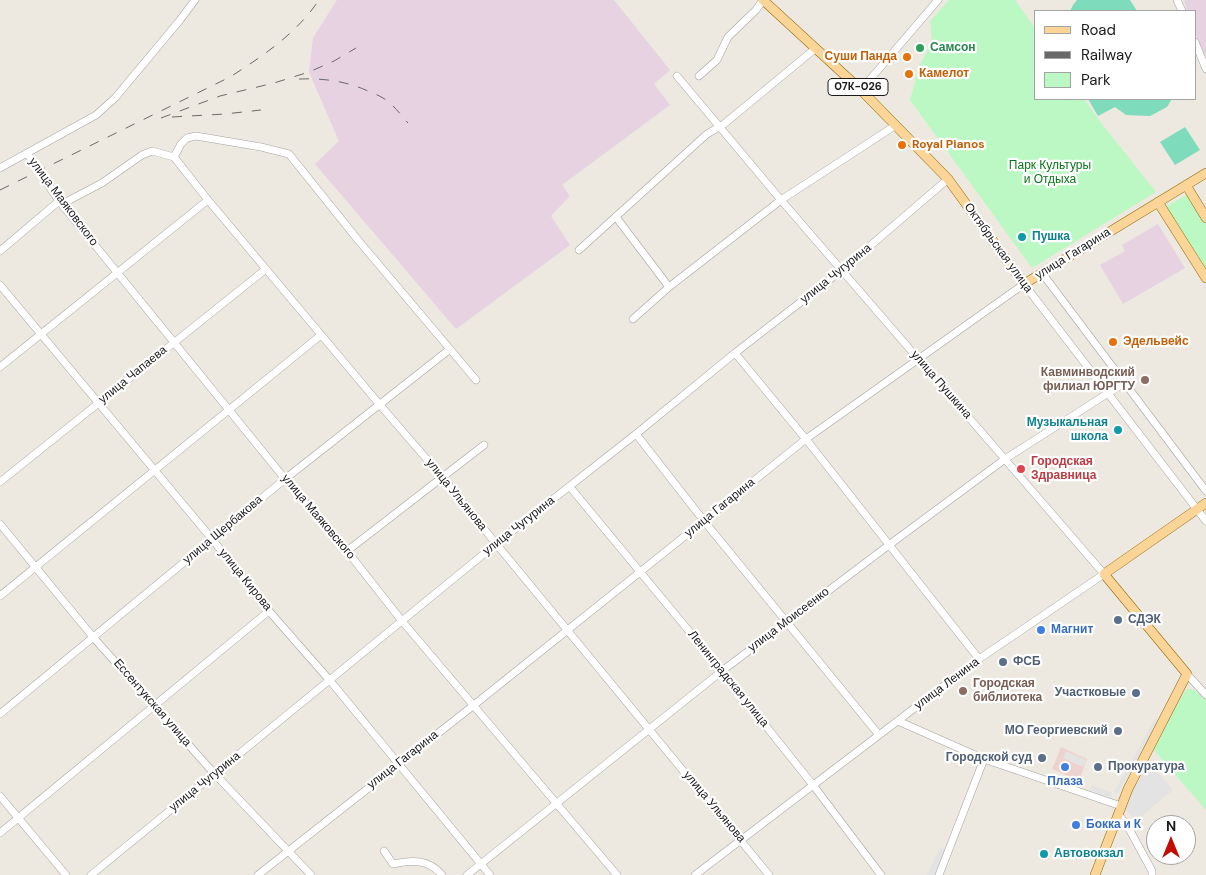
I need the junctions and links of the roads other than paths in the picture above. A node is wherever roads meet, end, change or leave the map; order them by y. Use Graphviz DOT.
graph roads {
  1 [pos="195,0"];
  2 [pos="763,0"];
  3 [pos="938,0"];
  4 [pos="1196,44"];
  5 [pos="816,48"];
  6 [pos="1206,69"];
  7 [pos="676,76"];
  8 [pos="699,76"];
  9 [pos="861,90"];
  10 [pos="896,125"];
  11 [pos="719,127"];
  12 [pos="27,153"];
  13 [pos="174,157"];
  14 [pos="0,168"];
  15 [pos="1206,172"];
  16 [pos="948,179"];
  17 [pos="1186,185"];
  18 [pos="208,200"];
  19 [pos="781,200"];
  20 [pos="1158,202"];
  21 [pos="61,203"];
  22 [pos="616,217"];
  23 [pos="1206,218"];
  24 [pos="579,250"];
  25 [pos="0,251"];
  26 [pos="266,269"];
  27 [pos="842,270"];
  28 [pos="117,273"];
  29 [pos="1042,273"];
  30 [pos="1206,278"];
  31 [pos="1024,284"];
  32 [pos="0,285"];
  33 [pos="669,287"];
  34 [pos="633,319"];
  35 [pos="41,334"];
  36 [pos="321,335"];
  37 [pos="174,343"];
  38 [pos="450,350"];
  39 [pos="735,353"];
  40 [pos="918,359"];
  41 [pos="0,367"];
  42 [pos="476,380"];
  43 [pos="1124,383"];
  44 [pos="1108,393"];
  45 [pos="98,403"];
  46 [pos="380,405"];
  47 [pos="229,410"];
  48 [pos="636,434"];
  49 [pos="806,439"];
  50 [pos="484,445"];
  51 [pos="1005,459"];
  52 [pos="154,471"];
  53 [pos="443,478"];
  54 [pos="285,479"];
  55 [pos="0,482"];
  56 [pos="570,487"];
  57 [pos="1206,490"];
  58 [pos="1206,503"];
  59 [pos="1197,509"];
  60 [pos="704,521"];
  61 [pos="1206,521"];
  62 [pos="0,524"];
  63 [pos="212,539"];
  64 [pos="496,544"];
  65 [pos="889,545"];
  66 [pos="348,551"];
  67 [pos="36,567"];
  68 [pos="640,571"];
  69 [pos="1104,574"];
  70 [pos="0,596"];
  71 [pos="269,611"];
  72 [pos="402,621"];
  73 [pos="787,622"];
  74 [pos="567,630"];
  75 [pos="93,637"];
  76 [pos="979,659"];
  77 [pos="722,671"];
  78 [pos="1187,674"];
  79 [pos="329,680"];
  80 [pos="1206,695"];
  81 [pos="474,705"];
  82 [pos="154,706"];
  83 [pos="0,714"];
  84 [pos="898,721"];
  85 [pos="649,729"];
  86 [pos="879,735"];
  87 [pos="984,758"];
  88 [pos="398,764"];
  89 [pos="214,774"];
  90 [pos="813,785"];
  91 [pos="0,796"];
  92 [pos="556,803"];
  93 [pos="1119,810"];
  94 [pos="18,818"];
  95 [pos="0,833"];
  96 [pos="741,840"];
  97 [pos="289,851"];
  98 [pos="384,851"];
  99 [pos="481,864"];
  100 [pos="66,875"];
  101 [pos="91,875"];
  102 [pos="258,875"];
  103 [pos="311,875"];
  104 [pos="442,875"];
  105 [pos="466,875"];
  106 [pos="490,875"];
  107 [pos="616,875"];
  108 [pos="695,875"];
  109 [pos="769,875"];
  110 [pos="881,875"];
  111 [pos="939,875"];
  112 [pos="1095,875"];
  113 [pos="1152,875"];
  1 -- 12 [label="street"];
  2 -- 5 [label="main road, Октябрьская улица / 07К-026"];
  2 -- 8 [label="street"];
  3 -- 9 [label="street"];
  4 -- 6 [label="street"];
  5 -- 9 [label="main road, Октябрьская улица / 07К-026"];
  5 -- 11 [label="street"];
  7 -- 11 [label="street, улица Пушкина"];
  9 -- 10 [label="main road, Октябрьская улица / 07К-026"];
  10 -- 16 [label="main road, Октябрьская улица / 07К-026"];
  10 -- 19 [label="street"];
  11 -- 19 [label="street, улица Пушкина"];
  11 -- 22 [label="street"];
  12 -- 14 [label="street"];
  12 -- 21 [label="street, улица Маяковского"];
  13 -- 18 [label="street, улица Ульянова"];
  13 -- 21 [label="street"];
  13 -- 38 [label="street"];
  15 -- 17 [label="main road, улица Гагарина"];
  16 -- 27 [label="street, улица Чугурина"];
  16 -- 31 [label="main road, Октябрьская улица / 07К-026"];
  17 -- 20 [label="main road, улица Гагарина"];
  17 -- 23 [label="main road"];
  18 -- 26 [label="street, улица Ульянова"];
  18 -- 28 [label="street"];
  19 -- 27 [label="street, улица Пушкина"];
  19 -- 33 [label="street"];
  20 -- 29 [label="main road, улица Гагарина"];
  20 -- 30 [label="main road"];
  21 -- 25 [label="street"];
  21 -- 28 [label="street, улица Маяковского"];
  22 -- 24 [label="street"];
  22 -- 33 [label="street"];
  26 -- 36 [label="street, улица Ульянова"];
  26 -- 37 [label="street, улица Чапаева"];
  27 -- 39 [label="street, улица Чугурина"];
  27 -- 40 [label="street, улица Пушкина"];
  28 -- 35 [label="street"];
  28 -- 37 [label="street, улица Маяковского"];
  29 -- 31 [label="main road, улица Гагарина"];
  29 -- 43 [label="street, Октябрьская улица"];
  31 -- 40 [label="street, улица Гагарина"];
  31 -- 44 [label="street, Октябрьская улица"];
  32 -- 35 [label="street, улица Кирова"];
  33 -- 34 [label="street"];
  35 -- 41 [label="street"];
  35 -- 45 [label="street, улица Кирова"];
  36 -- 46 [label="street, улица Ульянова"];
  36 -- 47 [label="street"];
  37 -- 45 [label="street, улица Чапаева"];
  37 -- 47 [label="street, улица Маяковского"];
  38 -- 42 [label="street"];
  38 -- 46 [label="street, улица Щербакова"];
  39 -- 48 [label="street, улица Чугурина"];
  39 -- 49 [label="street"];
  40 -- 49 [label="street, улица Гагарина"];
  40 -- 51 [label="street, улица Пушкина"];
  43 -- 44 [label="street, улица Моисеенко"];
  43 -- 57 [label="street, Октябрьская улица"];
  44 -- 51 [label="street, улица Моисеенко"];
  44 -- 59 [label="street, Октябрьская улица"];
  45 -- 52 [label="street, улица Кирова"];
  45 -- 55 [label="street, улица Чапаева"];
  46 -- 53 [label="street, улица Ульянова"];
  46 -- 54 [label="street, улица Щербакова"];
  47 -- 52 [label="street"];
  47 -- 54 [label="street, улица Маяковского"];
  48 -- 56 [label="street, улица Чугурина"];
  48 -- 60 [label="street"];
  49 -- 60 [label="street, улица Гагарина"];
  49 -- 65 [label="street"];
  50 -- 53 [label="street"];
  51 -- 65 [label="street, улица Моисеенко"];
  51 -- 69 [label="street, улица Пушкина"];
  52 -- 63 [label="street, улица Кирова"];
  52 -- 67 [label="street"];
  53 -- 64 [label="street, улица Ульянова"];
  53 -- 66 [label="street"];
  54 -- 63 [label="street, улица Щербакова"];
  54 -- 66 [label="street, улица Маяковского"];
  56 -- 64 [label="street, улица Чугурина"];
  56 -- 68 [label="street, Ленинградская улица"];
  58 -- 59 [label="main road, улица Ленина"];
  59 -- 61 [label="street, Октябрьская улица"];
  59 -- 69 [label="main road, улица Ленина"];
  60 -- 68 [label="street, улица Гагарина"];
  60 -- 73 [label="street"];
  62 -- 67 [label="street, Ессентукская улица"];
  63 -- 71 [label="street, улица Кирова"];
  63 -- 75 [label="street, улица Щербакова"];
  64 -- 72 [label="street, улица Чугурина"];
  64 -- 74 [label="street, улица Ульянова"];
  65 -- 73 [label="street, улица Моисеенко"];
  65 -- 76 [label="street"];
  66 -- 72 [label="street, улица Маяковского"];
  67 -- 70 [label="street"];
  67 -- 75 [label="street, Ессентукская улица"];
  68 -- 74 [label="street, улица Гагарина"];
  68 -- 77 [label="street, Ленинградская улица"];
  69 -- 76 [label="street, улица Ленина"];
  69 -- 78 [label="main road, улица Пушкина"];
  71 -- 79 [label="street, улица Кирова"];
  71 -- 82 [label="street"];
  72 -- 79 [label="street, улица Чугурина"];
  72 -- 81 [label="street, улица Маяковского"];
  73 -- 77 [label="street, улица Моисеенко"];
  73 -- 86 [label="street"];
  74 -- 81 [label="street, улица Гагарина"];
  74 -- 85 [label="street, улица Ульянова"];
  75 -- 82 [label="street, Ессентукская улица"];
  75 -- 83 [label="street, улица Щербакова"];
  76 -- 84 [label="street, улица Ленина"];
  77 -- 85 [label="street, улица Моисеенко"];
  77 -- 90 [label="street, Ленинградская улица"];
  78 -- 80 [label="street, улица Пушкина"];
  78 -- 93 [label="main road"];
  79 -- 88 [label="street, улица Кирова"];
  79 -- 89 [label="street, улица Чугурина"];
  81 -- 88 [label="street, улица Гагарина"];
  81 -- 92 [label="street, улица Маяковского"];
  82 -- 89 [label="street, Ессентукская улица"];
  82 -- 94 [label="street"];
  84 -- 86 [label="street, улица Ленина"];
  84 -- 87 [label="street"];
  85 -- 92 [label="street, улица Моисеенко"];
  85 -- 96 [label="street, улица Ульянова"];
  86 -- 90 [label="street, улица Ленина"];
  87 -- 93 [label="street"];
  87 -- 111 [label="street"];
  88 -- 97 [label="street, улица Гагарина"];
  88 -- 99 [label="street, улица Кирова"];
  89 -- 97 [label="street, Ессентукская улица"];
  89 -- 101 [label="street, улица Чугурина"];
  90 -- 96 [label="street, улица Ленина"];
  90 -- 110 [label="street, Ленинградская улица"];
  91 -- 94 [label="street"];
  92 -- 99 [label="street, улица Моисеенко"];
  92 -- 107 [label="street, улица Маяковского"];
  93 -- 112 [label="main road"];
  93 -- 113 [label="street"];
  94 -- 95 [label="street"];
  94 -- 100 [label="street"];
  96 -- 108 [label="street, улица Ленина"];
  96 -- 109 [label="street, улица Ульянова"];
  97 -- 102 [label="street, улица Гагарина"];
  97 -- 103 [label="street, Ессентукская улица"];
  98 -- 104 [label="street"];
  99 -- 105 [label="street, улица Моисеенко"];
  99 -- 106 [label="street, улица Кирова"];
}
